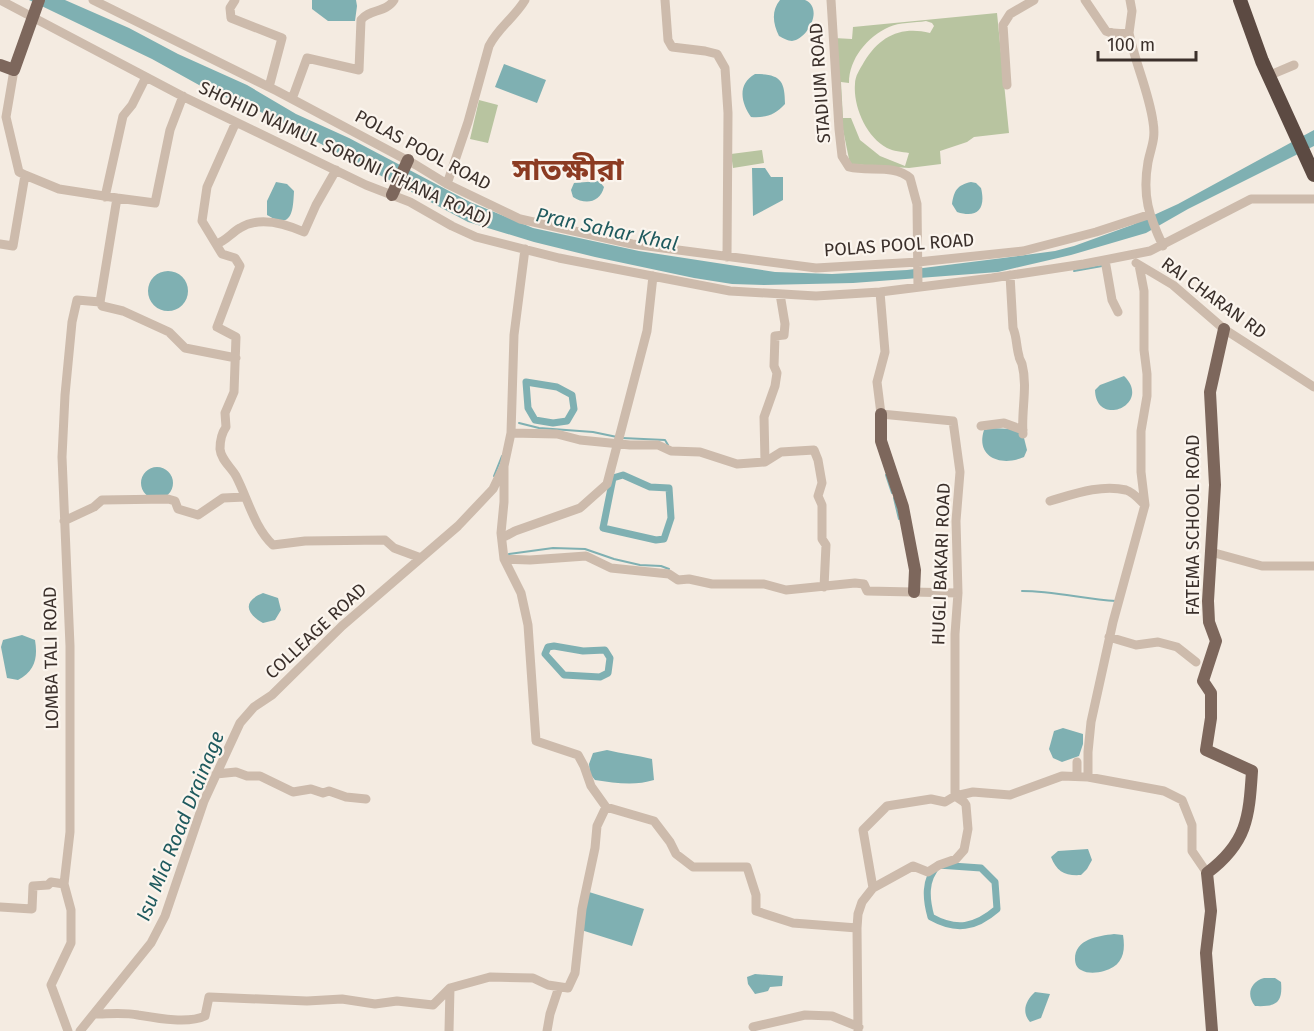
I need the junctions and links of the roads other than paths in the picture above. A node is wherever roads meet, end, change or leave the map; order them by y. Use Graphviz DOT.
graph roads {
  1 [pos="0,0"];
  2 [pos="39,0"];
  3 [pos="93,0"];
  4 [pos="235,0"];
  5 [pos="394,0"];
  6 [pos="525,0"];
  7 [pos="665,0"];
  8 [pos="831,0"];
  9 [pos="1034,0"];
  10 [pos="1085,0"];
  11 [pos="1132,0"];
  12 [pos="1240,0"];
  13 [pos="33,16"];
  14 [pos="1129,33"];
  15 [pos="0,65"];
  16 [pos="1294,65"];
  17 [pos="14,70"];
  18 [pos="1268,76"];
  19 [pos="146,77"];
  20 [pos="1007,85"];
  21 [pos="269,87"];
  22 [pos="183,96"];
  23 [pos="292,99"];
  24 [pos="236,122"];
  25 [pos="408,160"];
  26 [pos="336,171"];
  27 [pos="1313,172"];
  28 [pos="25,175"];
  29 [pos="447,184"];
  30 [pos="392,195"];
  31 [pos="105,197"];
  32 [pos="117,198"];
  33 [pos="1314,199"];
  34 [pos="1148,215"];
  35 [pos="0,244"];
  36 [pos="216,244"];
  37 [pos="1163,246"];
  38 [pos="525,249"];
  39 [pos="727,257"];
  40 [pos="1124,257"];
  41 [pos="1106,260"];
  42 [pos="918,262"];
  43 [pos="1138,265"];
  44 [pos="1010,275"];
  45 [pos="653,276"];
  46 [pos="918,287"];
  47 [pos="880,292"];
  48 [pos="780,294"];
  49 [pos="100,302"];
  50 [pos="1118,312"];
  51 [pos="1224,329"];
  52 [pos="236,358"];
  53 [pos="1314,387"];
  54 [pos="881,414"];
  55 [pos="981,426"];
  56 [pos="511,433"];
  57 [pos="619,444"];
  58 [pos="765,462"];
  59 [pos="504,466"];
  60 [pos="245,497"];
  61 [pos="1050,501"];
  62 [pos="1145,505"];
  63 [pos="64,521"];
  64 [pos="502,538"];
  65 [pos="1211,552"];
  66 [pos="421,558"];
  67 [pos="504,559"];
  68 [pos="1314,566"];
  69 [pos="824,587"];
  70 [pos="914,592"];
  71 [pos="958,592"];
  72 [pos="1109,638"];
  73 [pos="1196,662"];
  74 [pos="1077,762"];
  75 [pos="216,774"];
  76 [pos="1077,776"];
  77 [pos="1088,777"];
  78 [pos="955,796"];
  79 [pos="366,799"];
  80 [pos="606,807"];
  81 [pos="1207,873"];
  82 [pos="64,884"];
  83 [pos="873,888"];
  84 [pos="0,907"];
  85 [pos="857,928"];
  86 [pos="559,987"];
  87 [pos="450,988"];
  88 [pos="94,1014"];
  89 [pos="753,1026"];
  90 [pos="858,1029"];
  91 [pos="68,1031"];
  92 [pos="80,1031"];
  93 [pos="449,1031"];
  94 [pos="547,1031"];
  95 [pos="1212,1031"];
  1 -- 13 [label="street, SHOHID NAJMUL SORONI (THANA ROAD)"];
  2 -- 13 [label="main road"];
  3 -- 21 [label="street, POLAS POOL ROAD"];
  4 -- 21 [label="street"];
  5 -- 23 [label="street"];
  6 -- 29 [label="street"];
  7 -- 39 [label="street"];
  8 -- 42 [label="street, STADIUM ROAD"];
  9 -- 20 [label="street"];
  10 -- 14 [label="street"];
  11 -- 14 [label="street"];
  12 -- 18 [label="highway"];
  13 -- 17 [label="main road"];
  13 -- 19 [label="street, SHOHID NAJMUL SORONI (THANA ROAD)"];
  14 -- 34 [label="street"];
  15 -- 17 [label="main road"];
  16 -- 18 [label="street"];
  17 -- 28 [label="street"];
  18 -- 27 [label="highway"];
  19 -- 22 [label="street, SHOHID NAJMUL SORONI (THANA ROAD)"];
  19 -- 31 [label="street"];
  21 -- 23 [label="street, POLAS POOL ROAD"];
  22 -- 24 [label="street, SHOHID NAJMUL SORONI (THANA ROAD)"];
  22 -- 32 [label="street"];
  23 -- 25 [label="street, POLAS POOL ROAD"];
  24 -- 26 [label="street, SHOHID NAJMUL SORONI (THANA ROAD)"];
  24 -- 36 [label="street"];
  25 -- 29 [label="street, POLAS POOL ROAD"];
  25 -- 30 [label="main road"];
  26 -- 30 [label="street, SHOHID NAJMUL SORONI (THANA ROAD)"];
  26 -- 36 [label="street"];
  28 -- 31 [label="street"];
  28 -- 35 [label="street"];
  29 -- 39 [label="street, POLAS POOL ROAD"];
  30 -- 38 [label="street, SHOHID NAJMUL SORONI (THANA ROAD)"];
  31 -- 32 [label="street"];
  32 -- 49 [label="street"];
  33 -- 37 [label="street, SHOHID NAJMUL SORONI (THANA ROAD)"];
  34 -- 37 [label="street"];
  34 -- 42 [label="street, POLAS POOL ROAD"];
  36 -- 52 [label="street"];
  37 -- 40 [label="street, SHOHID NAJMUL SORONI (THANA ROAD)"];
  38 -- 45 [label="street, SHOHID NAJMUL SORONI (THANA ROAD)"];
  38 -- 56 [label="street, COLLEAGE ROAD"];
  39 -- 42 [label="street, POLAS POOL ROAD"];
  40 -- 41 [label="street, SHOHID NAJMUL SORONI (THANA ROAD)"];
  40 -- 43 [label="street, RAI CHARAN RD"];
  41 -- 44 [label="street, SHOHID NAJMUL SORONI (THANA ROAD)"];
  41 -- 50 [label="street"];
  42 -- 46 [label="street, STADIUM ROAD"];
  43 -- 51 [label="street, RAI CHARAN RD"];
  43 -- 62 [label="street"];
  44 -- 46 [label="street, SHOHID NAJMUL SORONI (THANA ROAD)"];
  44 -- 55 [label="street"];
  45 -- 48 [label="street, SHOHID NAJMUL SORONI (THANA ROAD)"];
  45 -- 57 [label="street"];
  46 -- 47 [label="street, SHOHID NAJMUL SORONI (THANA ROAD)"];
  47 -- 48 [label="street, SHOHID NAJMUL SORONI (THANA ROAD)"];
  47 -- 54 [label="street"];
  48 -- 58 [label="street"];
  49 -- 52 [label="street"];
  49 -- 63 [label="street, LOMBA TALI ROAD"];
  51 -- 53 [label="street, RAI CHARAN RD"];
  51 -- 65 [label="main road, FATEMA SCHOOL ROAD"];
  52 -- 60 [label="street"];
  54 -- 70 [label="main road"];
  54 -- 71 [label="street, HUGLI BAKARI ROAD"];
  56 -- 57 [label="street"];
  56 -- 59 [label="street, COLLEAGE ROAD"];
  57 -- 58 [label="street"];
  57 -- 64 [label="street"];
  58 -- 69 [label="street"];
  59 -- 64 [label="street"];
  59 -- 66 [label="street, COLLEAGE ROAD"];
  60 -- 63 [label="street"];
  60 -- 66 [label="street"];
  61 -- 62 [label="street"];
  62 -- 72 [label="street"];
  63 -- 82 [label="street, LOMBA TALI ROAD"];
  64 -- 67 [label="street"];
  65 -- 68 [label="street"];
  65 -- 81 [label="main road, FATEMA SCHOOL ROAD"];
  66 -- 75 [label="street, COLLEAGE ROAD"];
  67 -- 69 [label="street"];
  67 -- 80 [label="street"];
  69 -- 70 [label="street"];
  70 -- 71 [label="street"];
  71 -- 78 [label="street, HUGLI BAKARI ROAD"];
  72 -- 73 [label="street"];
  72 -- 77 [label="street"];
  74 -- 76 [label="street"];
  75 -- 79 [label="street"];
  75 -- 88 [label="street, COLLEAGE ROAD"];
  76 -- 77 [label="street"];
  76 -- 78 [label="street"];
  77 -- 81 [label="street"];
  78 -- 83 [label="street"];
  78 -- 83 [label="street"];
  80 -- 85 [label="street"];
  80 -- 86 [label="street"];
  81 -- 95 [label="main road"];
  82 -- 84 [label="street"];
  82 -- 91 [label="street, LOMBA TALI ROAD"];
  83 -- 85 [label="street"];
  85 -- 90 [label="street"];
  86 -- 87 [label="street"];
  86 -- 94 [label="street"];
  87 -- 88 [label="street"];
  87 -- 93 [label="street"];
  88 -- 92 [label="street, COLLEAGE ROAD"];
  89 -- 90 [label="street"];
}
